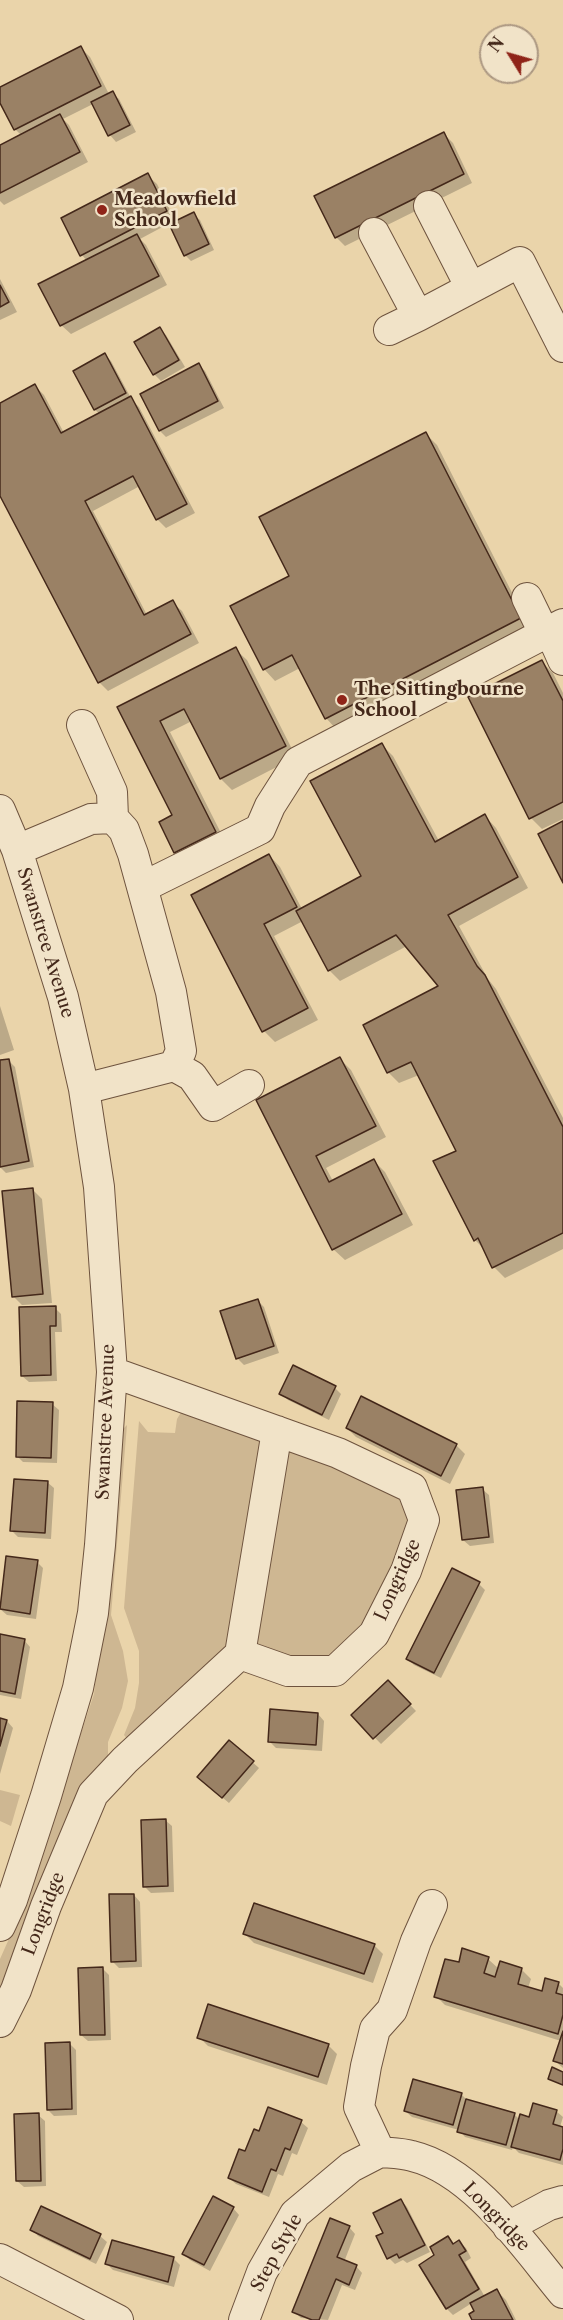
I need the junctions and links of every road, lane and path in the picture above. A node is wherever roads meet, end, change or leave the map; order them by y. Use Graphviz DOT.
graph roads {
  1 [pos="429,206"];
  2 [pos="374,233"];
  3 [pos="471,288"];
  4 [pos="418,316"];
  5 [pos="389,330"];
  6 [pos="563,347"];
  7 [pos="527,598"];
  8 [pos="552,629"];
  9 [pos="563,660"];
  10 [pos="82,725"];
  11 [pos="0,810"];
  12 [pos="112,818"];
  13 [pos="17,850"];
  14 [pos="143,887"];
  15 [pos="174,1066"];
  16 [pos="249,1085"];
  17 [pos="84,1089"];
  18 [pos="112,1372"];
  19 [pos="277,1431"];
  20 [pos="240,1654"];
  21 [pos="432,1905"];
  22 [pos="0,1926"];
  23 [pos="0,2022"];
  24 [pos="380,2152"];
  25 [pos="563,2201"];
  26 [pos="508,2227"];
  27 [pos="0,2259"];
  28 [pos="563,2293"];
  29 [pos="118,2320"];
  30 [pos="244,2320"];
  1 -- 3 [label="street"];
  2 -- 4 [label="street"];
  3 -- 4 [label="street"];
  3 -- 6 [label="street"];
  4 -- 5 [label="street"];
  7 -- 8 [label="street"];
  8 -- 9 [label="street"];
  8 -- 14 [label="street"];
  10 -- 12 [label="street"];
  11 -- 13 [label="street, Swanstree Avenue"];
  12 -- 13 [label="street"];
  12 -- 14 [label="street"];
  13 -- 17 [label="street, Swanstree Avenue"];
  14 -- 15 [label="street"];
  15 -- 16 [label="street"];
  15 -- 17 [label="street"];
  17 -- 18 [label="street, Swanstree Avenue"];
  18 -- 19 [label="street, Longridge"];
  18 -- 22 [label="street, Swanstree Avenue"];
  19 -- 20 [label="street"];
  19 -- 20 [label="street, Longridge"];
  20 -- 23 [label="street, Longridge"];
  21 -- 24 [label="street"];
  24 -- 26 [label="street, Longridge"];
  24 -- 30 [label="street, Step Style"];
  25 -- 26 [label="street"];
  26 -- 28 [label="street, Longridge"];
  27 -- 29 [label="street"];
}
